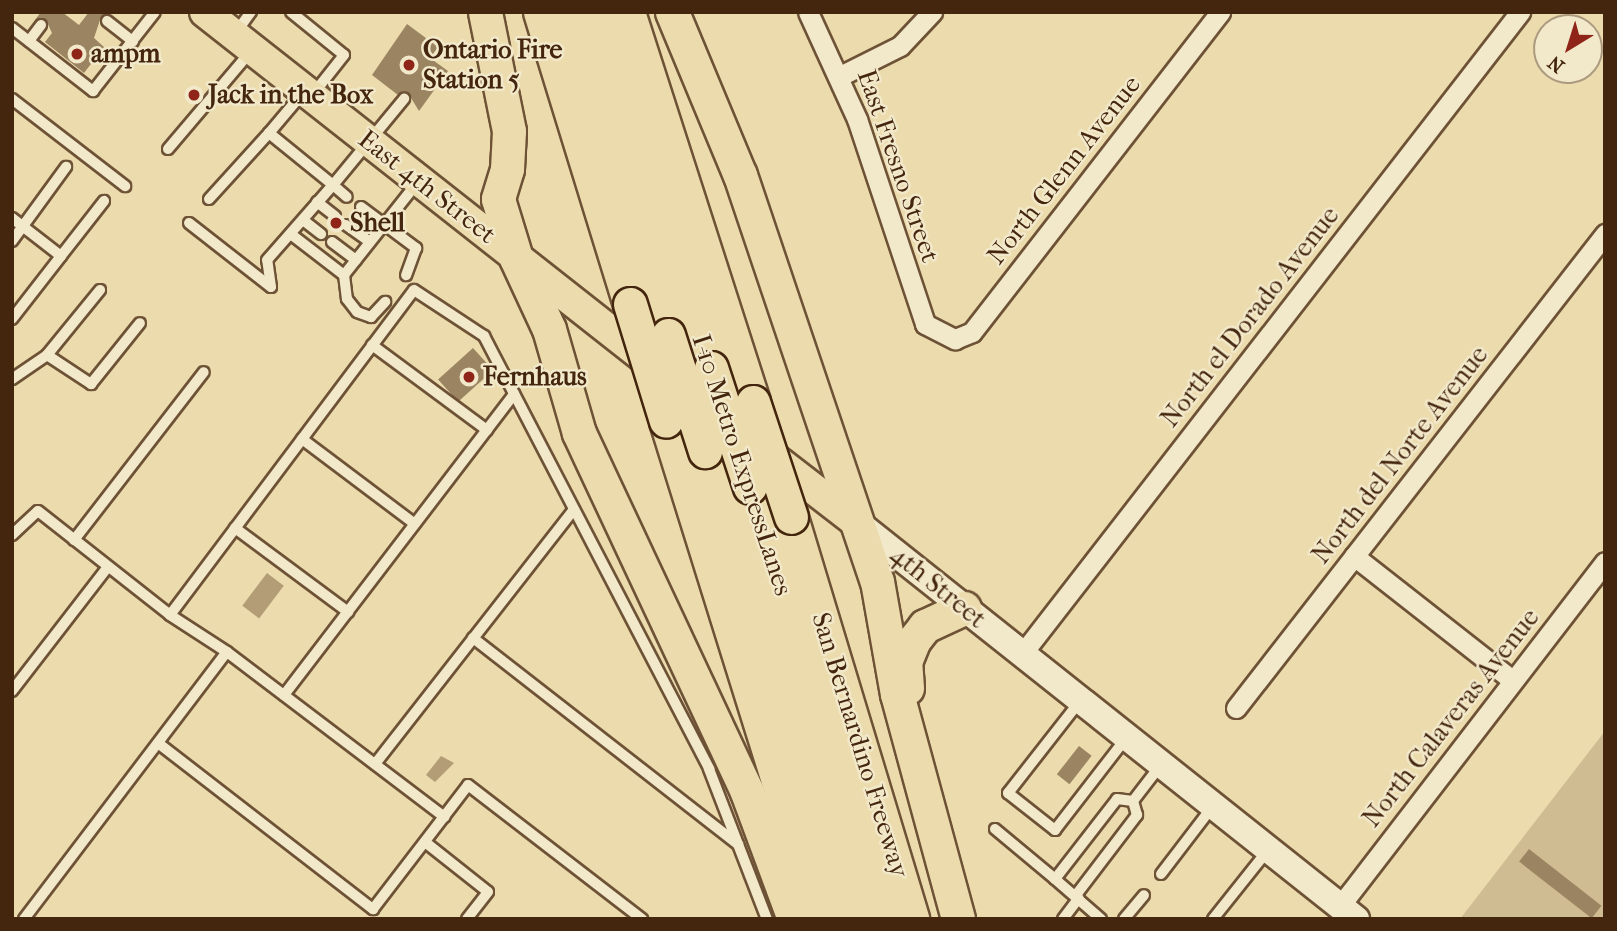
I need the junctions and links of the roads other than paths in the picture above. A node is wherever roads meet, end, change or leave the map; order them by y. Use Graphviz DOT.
graph roads {
  1 [pos="155,12"];
  2 [pos="205,12"];
  3 [pos="290,12"];
  4 [pos="485,12"];
  5 [pos="540,12"];
  6 [pos="570,12"];
  7 [pos="600,12"];
  8 [pos="628,12"];
  9 [pos="672,12"];
  10 [pos="808,12"];
  11 [pos="932,12"];
  12 [pos="1220,12"];
  13 [pos="1520,12"];
  14 [pos="107,21"];
  15 [pos="41,25"];
  16 [pos="12,28"];
  17 [pos="246,32"];
  18 [pos="29,41"];
  19 [pos="133,41"];
  20 [pos="840,76"];
  21 [pos="308,94"];
  22 [pos="12,99"];
  23 [pos="404,99"];
  24 [pos="269,133"];
  25 [pos="369,142"];
  26 [pos="168,149"];
  27 [pos="66,167"];
  28 [pos="418,181"];
  29 [pos="333,185"];
  30 [pos="125,186"];
  31 [pos="347,197"];
  32 [pos="209,199"];
  33 [pos="104,201"];
  34 [pos="317,202"];
  35 [pos="361,207"];
  36 [pos="335,216"];
  37 [pos="12,218"];
  38 [pos="303,220"];
  39 [pos="188,223"];
  40 [pos="346,225"];
  41 [pos="383,225"];
  42 [pos="23,227"];
  43 [pos="320,234"];
  44 [pos="1605,234"];
  45 [pos="292,235"];
  46 [pos="12,241"];
  47 [pos="332,242"];
  48 [pos="370,242"];
  49 [pos="61,256"];
  50 [pos="516,258"];
  51 [pos="356,260"];
  52 [pos="344,275"];
  53 [pos="405,275"];
  54 [pos="100,290"];
  55 [pos="385,302"];
  56 [pos="12,319"];
  57 [pos="140,323"];
  58 [pos="939,336"];
  59 [pos="372,345"];
  60 [pos="47,355"];
  61 [pos="204,372"];
  62 [pos="12,379"];
  63 [pos="514,394"];
  64 [pos="487,430"];
  65 [pos="302,439"];
  66 [pos="574,509"];
  67 [pos="855,520"];
  68 [pos="415,524"];
  69 [pos="235,528"];
  70 [pos="12,535"];
  71 [pos="74,540"];
  72 [pos="1354,556"];
  73 [pos="1605,562"];
  74 [pos="108,567"];
  75 [pos="964,608"];
  76 [pos="348,612"];
  77 [pos="170,615"];
  78 [pos="473,638"];
  79 [pos="227,652"];
  80 [pos="1022,654"];
  81 [pos="1512,680"];
  82 [pos="12,691"];
  83 [pos="284,695"];
  84 [pos="1080,701"];
  85 [pos="1236,708"];
  86 [pos="1127,737"];
  87 [pos="914,739"];
  88 [pos="158,743"];
  89 [pos="375,764"];
  90 [pos="1161,765"];
  91 [pos="1133,801"];
  92 [pos="1213,806"];
  93 [pos="444,817"];
  94 [pos="995,830"];
  95 [pos="425,842"];
  96 [pos="738,844"];
  97 [pos="1269,850"];
  98 [pos="1161,874"];
  99 [pos="1055,879"];
  100 [pos="1144,895"];
  101 [pos="1078,897"];
  102 [pos="1348,912"];
  103 [pos="24,919"];
  104 [pos="467,919"];
  105 [pos="642,919"];
  106 [pos="767,919"];
  107 [pos="794,919"];
  108 [pos="821,919"];
  109 [pos="853,919"];
  110 [pos="884,919"];
  111 [pos="912,919"];
  112 [pos="958,919"];
  113 [pos="1063,919"];
  114 [pos="1101,919"];
  115 [pos="1124,919"];
  116 [pos="1213,919"];
  1 -- 19 [label="lane"];
  2 -- 17 [label="main road, East 4th Street"];
  3 -- 21 [label="lane"];
  4 -- 50 [label="highway"];
  5 -- 108 [label="highway, bridge"];
  6 -- 109 [label="highway, I-10 Metro ExpressLanes, bridge"];
  7 -- 110 [label="highway, I-10 Metro ExpressLanes, bridge"];
  8 -- 111 [label="highway, San Bernardino Freeway, bridge"];
  9 -- 67 [label="highway"];
  10 -- 20 [label="street, East Fresno Street"];
  11 -- 20 [label="street"];
  12 -- 58 [label="street, North Glenn Avenue"];
  13 -- 80 [label="street, North el Dorado Avenue"];
  14 -- 19 [label="lane"];
  15 -- 18 [label="lane"];
  16 -- 18 [label="lane"];
  17 -- 21 [label="main road, East 4th Street"];
  17 -- 26 [label="lane"];
  18 -- 19 [label="lane"];
  20 -- 58 [label="street, East Fresno Street"];
  21 -- 24 [label="lane"];
  21 -- 25 [label="main road, East 4th Street"];
  22 -- 30 [label="lane"];
  23 -- 25 [label="lane"];
  24 -- 29 [label="lane"];
  24 -- 32 [label="lane"];
  25 -- 28 [label="main road, East 4th Street"];
  25 -- 29 [label="lane"];
  27 -- 42 [label="lane"];
  28 -- 41 [label="lane"];
  28 -- 50 [label="main road, East 4th Street"];
  29 -- 31 [label="lane"];
  29 -- 34 [label="lane"];
  33 -- 49 [label="lane"];
  34 -- 36 [label="lane"];
  34 -- 38 [label="lane"];
  35 -- 41 [label="lane"];
  37 -- 42 [label="lane"];
  38 -- 43 [label="lane"];
  38 -- 45 [label="lane"];
  39 -- 45 [label="lane"];
  40 -- 48 [label="lane"];
  41 -- 48 [label="lane"];
  41 -- 53 [label="lane"];
  42 -- 46 [label="lane"];
  42 -- 49 [label="lane"];
  44 -- 72 [label="street, North del Norte Avenue"];
  45 -- 52 [label="lane"];
  47 -- 51 [label="lane"];
  48 -- 51 [label="lane"];
  49 -- 56 [label="lane"];
  50 -- 67 [label="main road, 4th Street"];
  50 -- 107 [label="highway"];
  51 -- 52 [label="lane"];
  52 -- 55 [label="lane"];
  54 -- 60 [label="lane"];
  57 -- 60 [label="lane"];
  59 -- 63 [label="lane"];
  59 -- 64 [label="lane"];
  59 -- 65 [label="lane"];
  60 -- 62 [label="lane"];
  61 -- 71 [label="lane"];
  63 -- 64 [label="lane"];
  63 -- 66 [label="lane"];
  64 -- 68 [label="lane"];
  65 -- 68 [label="lane"];
  65 -- 69 [label="lane"];
  66 -- 78 [label="lane"];
  66 -- 96 [label="lane"];
  67 -- 75 [label="main road, 4th Street"];
  67 -- 87 [label="highway"];
  68 -- 76 [label="lane"];
  69 -- 76 [label="lane"];
  69 -- 77 [label="lane"];
  70 -- 71 [label="lane"];
  71 -- 74 [label="lane"];
  72 -- 81 [label="street"];
  72 -- 85 [label="street, North del Norte Avenue"];
  73 -- 81 [label="street, North Calaveras Avenue"];
  74 -- 77 [label="lane"];
  74 -- 82 [label="lane"];
  75 -- 80 [label="main road, 4th Street"];
  75 -- 87 [label="highway"];
  76 -- 83 [label="lane"];
  77 -- 79 [label="lane"];
  78 -- 89 [label="lane"];
  78 -- 96 [label="lane"];
  79 -- 83 [label="lane"];
  79 -- 88 [label="lane"];
  80 -- 84 [label="main road, 4th Street"];
  81 -- 102 [label="street, North Calaveras Avenue"];
  83 -- 89 [label="lane"];
  84 -- 86 [label="main road, 4th Street"];
  84 -- 86 [label="lane"];
  86 -- 90 [label="main road, 4th Street"];
  87 -- 112 [label="highway"];
  88 -- 95 [label="lane"];
  88 -- 103 [label="lane"];
  89 -- 93 [label="lane"];
  90 -- 91 [label="lane"];
  90 -- 92 [label="main road, 4th Street"];
  91 -- 99 [label="lane"];
  91 -- 101 [label="lane"];
  92 -- 97 [label="main road, 4th Street"];
  92 -- 98 [label="lane"];
  93 -- 95 [label="lane"];
  93 -- 105 [label="lane"];
  94 -- 99 [label="lane"];
  95 -- 104 [label="lane"];
  96 -- 106 [label="lane"];
  97 -- 102 [label="main road, 4th Street"];
  97 -- 116 [label="lane"];
  99 -- 101 [label="lane"];
  100 -- 115 [label="lane"];
  101 -- 113 [label="lane"];
  101 -- 114 [label="lane"];
}
